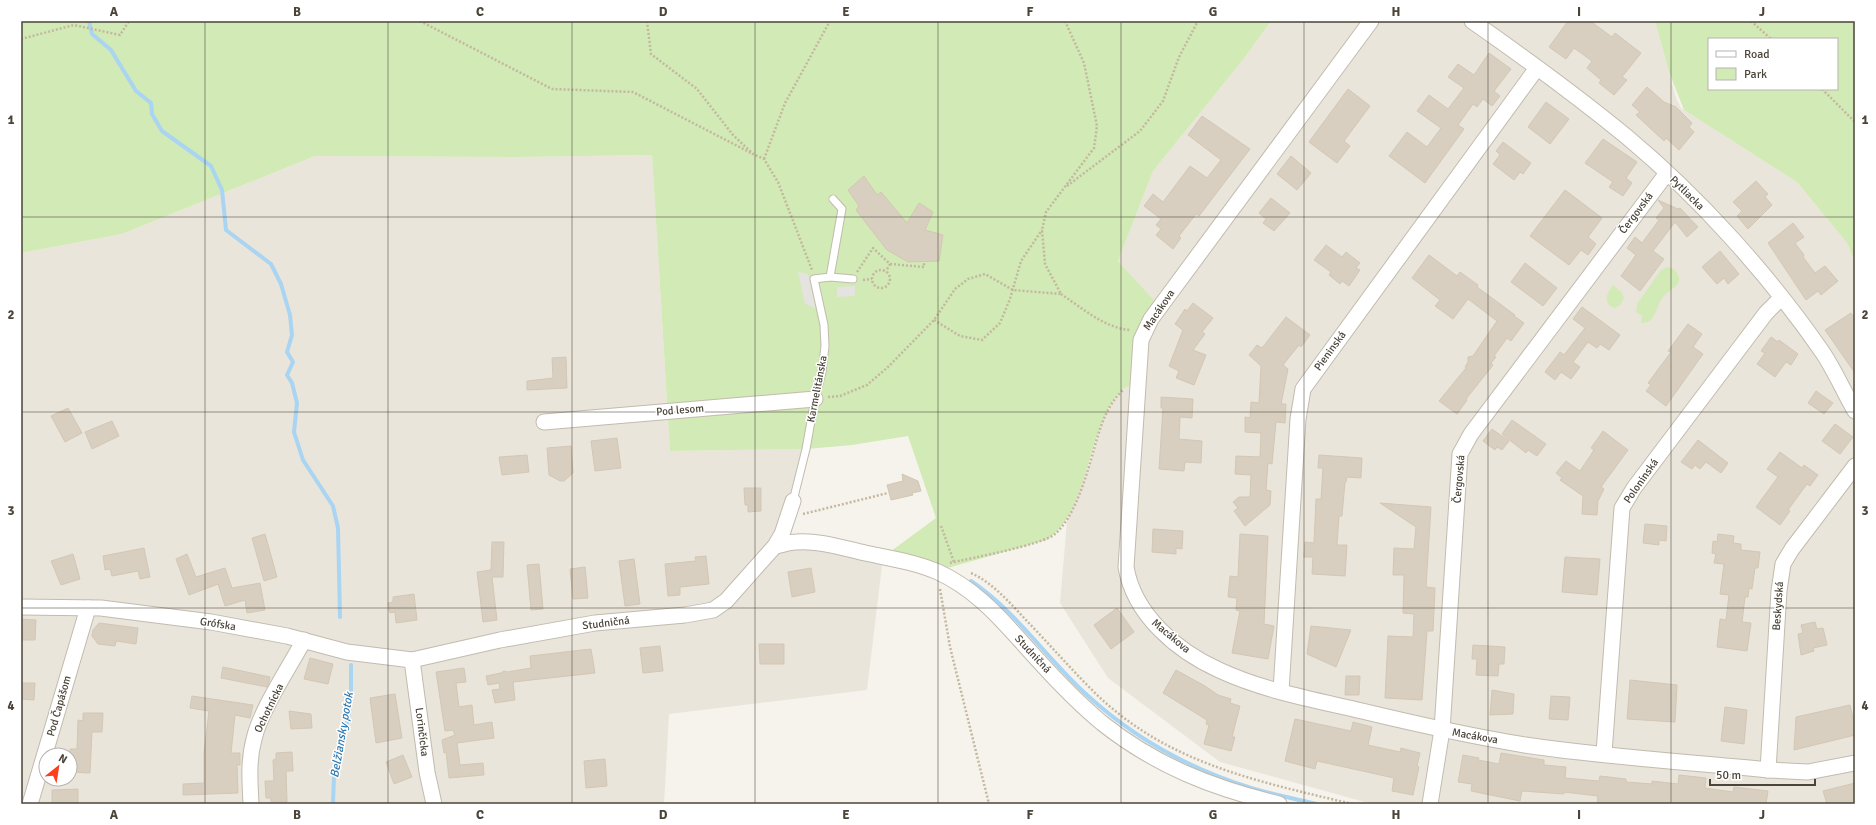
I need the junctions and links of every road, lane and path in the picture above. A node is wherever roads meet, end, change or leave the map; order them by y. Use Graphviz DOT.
graph roads {
  1 [pos="129,21"];
  2 [pos="420,21"];
  3 [pos="647,21"];
  4 [pos="830,21"];
  5 [pos="1065,21"];
  6 [pos="1198,21"];
  7 [pos="1371,21"];
  8 [pos="1472,21"];
  9 [pos="1751,21"];
  10 [pos="1770,38"];
  11 [pos="21,39"];
  12 [pos="1537,68"];
  13 [pos="1823,90"];
  14 [pos="1855,122"];
  15 [pos="753,154"];
  16 [pos="764,160"];
  17 [pos="1667,173"];
  18 [pos="1064,188"];
  19 [pos="833,199"];
  20 [pos="1042,230"];
  21 [pos="924,262"];
  22 [pos="890,264"];
  23 [pos="886,272"];
  24 [pos="830,277"];
  25 [pos="814,279"];
  26 [pos="853,279"];
  27 [pos="872,279"];
  28 [pos="866,280"];
  29 [pos="1013,290"];
  30 [pos="1061,294"];
  31 [pos="1781,298"];
  32 [pos="934,320"];
  33 [pos="1144,330"];
  34 [pos="1137,383"];
  35 [pos="815,399"];
  36 [pos="1855,411"];
  37 [pos="544,422"];
  38 [pos="1855,466"];
  39 [pos="888,493"];
  40 [pos="793,501"];
  41 [pos="805,514"];
  42 [pos="941,526"];
  43 [pos="775,546"];
  44 [pos="954,562"];
  45 [pos="955,566"];
  46 [pos="943,567"];
  47 [pos="966,571"];
  48 [pos="21,607"];
  49 [pos="88,608"];
  50 [pos="304,640"];
  51 [pos="412,660"];
  52 [pos="1281,691"];
  53 [pos="1442,730"];
  54 [pos="1604,753"];
  55 [pos="1855,763"];
  56 [pos="1768,770"];
  57 [pos="30,804"];
  58 [pos="251,804"];
  59 [pos="434,804"];
  60 [pos="989,804"];
  61 [pos="1279,804"];
  62 [pos="1352,804"];
  63 [pos="1430,804"];
  1 -- 11 [label="path"];
  2 -- 15 [label="path"];
  3 -- 15 [label="path"];
  4 -- 16 [label="path"];
  5 -- 18 [label="path"];
  6 -- 18 [label="path"];
  7 -- 33 [label="street, Macákova"];
  8 -- 12 [label="street, Pytliacka"];
  9 -- 10 [label="path"];
  12 -- 17 [label="street, Pytliacka"];
  12 -- 52 [label="street, Pieninská"];
  13 -- 14 [label="path"];
  15 -- 16 [label="path"];
  16 -- 25 [label="path"];
  17 -- 31 [label="street, Pytliacka"];
  17 -- 53 [label="street, Čergovská"];
  18 -- 20 [label="path"];
  19 -- 24 [label="lane"];
  20 -- 29 [label="path"];
  20 -- 30 [label="path"];
  21 -- 22 [label="path"];
  22 -- 23 [label="path"];
  22 -- 26 [label="path"];
  23 -- 27 [label="path"];
  23 -- 27 [label="path"];
  24 -- 25 [label="lane"];
  24 -- 26 [label="lane"];
  25 -- 35 [label="lane, Karmelitánska"];
  27 -- 28 [label="path"];
  29 -- 30 [label="path"];
  29 -- 32 [label="path"];
  29 -- 32 [label="path"];
  30 -- 33 [label="path"];
  31 -- 36 [label="street, Pytliacka"];
  31 -- 54 [label="street, Poloninská"];
  32 -- 35 [label="path"];
  33 -- 34 [label="street, Macákova"];
  34 -- 44 [label="path"];
  34 -- 52 [label="street, Macákova"];
  35 -- 37 [label="street, Pod lesom"];
  35 -- 40 [label="lane, Karmelitánska"];
  38 -- 56 [label="street, Beskydská"];
  39 -- 41 [label="path"];
  40 -- 43 [label="street, Studničná"];
  42 -- 44 [label="path"];
  43 -- 46 [label="street, Studničná"];
  43 -- 51 [label="street, Studničná"];
  44 -- 46 [label="path"];
  45 -- 46 [label="path"];
  46 -- 60 [label="path"];
  46 -- 61 [label="street, Studničná"];
  47 -- 62 [label="path"];
  48 -- 49 [label="street, Grófska"];
  49 -- 50 [label="street, Grófska"];
  49 -- 57 [label="street, Pod Čapášom"];
  50 -- 51 [label="street, Grófska"];
  50 -- 58 [label="street, Ochotnícka"];
  51 -- 59 [label="street, Lorinčícka"];
  52 -- 53 [label="street, Macákova"];
  53 -- 54 [label="street, Macákova"];
  53 -- 63 [label="street, Čergovská"];
  54 -- 56 [label="street, Macákova"];
  55 -- 56 [label="street, Macákova"];
}
